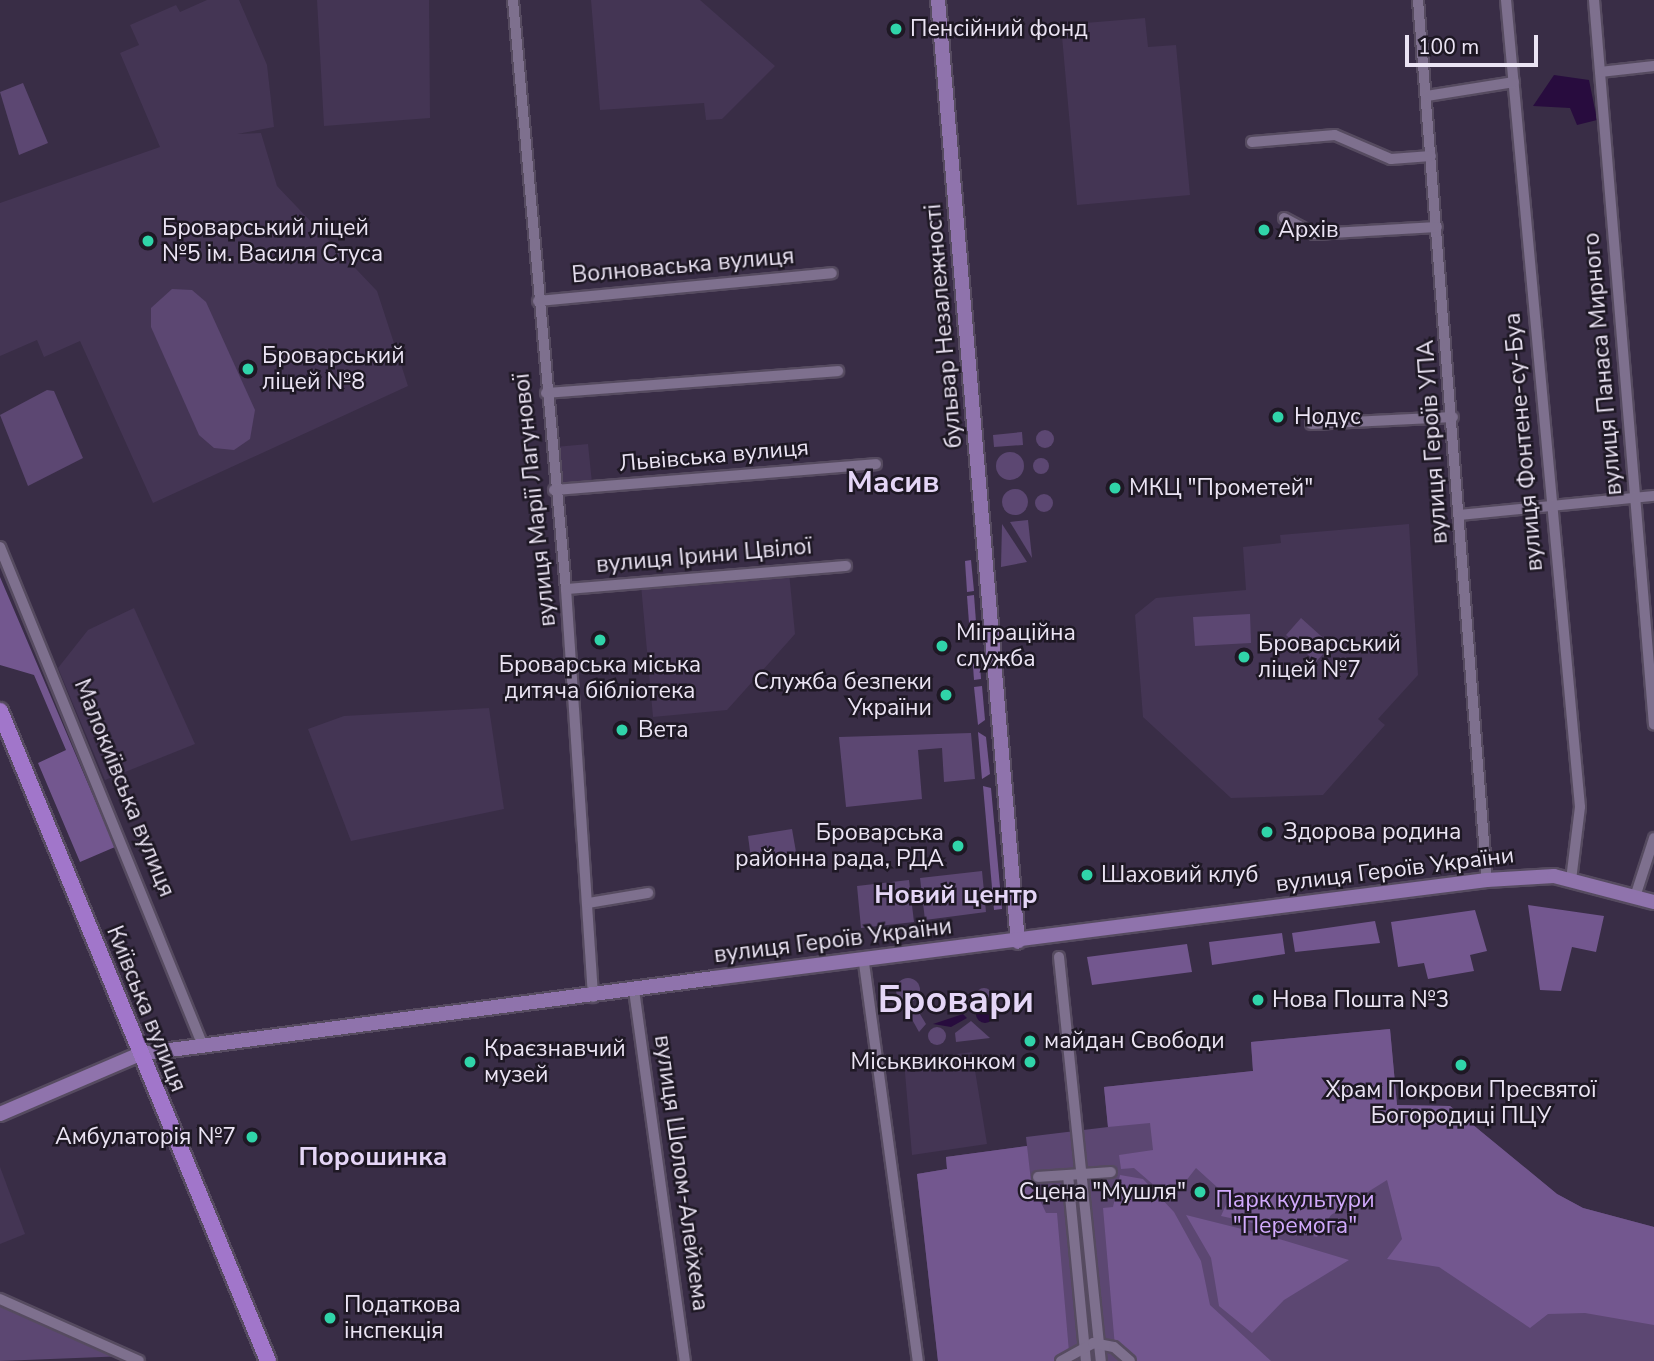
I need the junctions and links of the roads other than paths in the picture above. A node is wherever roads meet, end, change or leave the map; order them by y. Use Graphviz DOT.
graph roads {
  1 [pos="513,0"];
  2 [pos="938,0"];
  3 [pos="1418,0"];
  4 [pos="1506,0"];
  5 [pos="1594,0"];
  6 [pos="1654,66"];
  7 [pos="1601,72"];
  8 [pos="1514,82"];
  9 [pos="1427,96"];
  10 [pos="1252,142"];
  11 [pos="1431,156"];
  12 [pos="1283,218"];
  13 [pos="1437,227"];
  14 [pos="832,273"];
  15 [pos="538,301"];
  16 [pos="838,371"];
  17 [pos="546,393"];
  18 [pos="1453,417"];
  19 [pos="1311,424"];
  20 [pos="876,464"];
  21 [pos="554,491"];
  22 [pos="1654,496"];
  23 [pos="1634,499"];
  24 [pos="1550,507"];
  25 [pos="1459,515"];
  26 [pos="0,547"];
  27 [pos="846,566"];
  28 [pos="566,589"];
  29 [pos="0,711"];
  30 [pos="1654,725"];
  31 [pos="1654,838"];
  32 [pos="1487,880"];
  33 [pos="1571,880"];
  34 [pos="648,893"];
  35 [pos="1635,897"];
  36 [pos="1654,902"];
  37 [pos="588,903"];
  38 [pos="1018,942"];
  39 [pos="1059,957"];
  40 [pos="864,963"];
  41 [pos="634,990"];
  42 [pos="593,996"];
  43 [pos="203,1046"];
  44 [pos="141,1054"];
  45 [pos="0,1114"];
  46 [pos="1111,1172"];
  47 [pos="1068,1175"];
  48 [pos="1082,1175"];
  49 [pos="1038,1178"];
  50 [pos="0,1299"];
  51 [pos="1100,1343"];
  52 [pos="1084,1344"];
  53 [pos="139,1361"];
  54 [pos="268,1361"];
  55 [pos="685,1361"];
  56 [pos="918,1361"];
  57 [pos="1061,1361"];
  58 [pos="1086,1361"];
  59 [pos="1101,1361"];
  60 [pos="1130,1361"];
  1 -- 15 [label="street, вулиця Марії Лагунової"];
  2 -- 38 [label="main road, бульвар Незалежності"];
  3 -- 9 [label="street, вулиця Героїв УПА"];
  4 -- 8 [label="street, вулиця Фонтене-су-Буа"];
  5 -- 7 [label="street, вулиця Панаса Мирного"];
  6 -- 7 [label="street"];
  7 -- 23 [label="street, вулиця Панаса Мирного"];
  8 -- 9 [label="street"];
  8 -- 24 [label="street, вулиця Фонтене-су-Буа"];
  9 -- 11 [label="street, вулиця Героїв УПА"];
  10 -- 11 [label="street"];
  11 -- 13 [label="street, вулиця Героїв УПА"];
  12 -- 13 [label="street"];
  13 -- 18 [label="street, вулиця Героїв УПА"];
  14 -- 15 [label="street, Волноваська вулиця"];
  15 -- 17 [label="street, вулиця Марії Лагунової"];
  16 -- 17 [label="street"];
  17 -- 21 [label="street, вулиця Марії Лагунової"];
  18 -- 19 [label="street"];
  18 -- 25 [label="street, вулиця Героїв УПА"];
  20 -- 21 [label="street, Львівська вулиця"];
  21 -- 28 [label="street, вулиця Марії Лагунової"];
  22 -- 23 [label="street"];
  23 -- 24 [label="street"];
  23 -- 30 [label="street, вулиця Панаса Мирного"];
  24 -- 25 [label="street"];
  24 -- 33 [label="street, вулиця Фонтене-су-Буа"];
  25 -- 32 [label="street, вулиця Героїв УПА"];
  26 -- 43 [label="street, Малокиївська вулиця"];
  27 -- 28 [label="street, вулиця Ірини Цвілої"];
  28 -- 37 [label="street, вулиця Марії Лагунової"];
  29 -- 44 [label="main road, Київська вулиця"];
  31 -- 35 [label="street"];
  32 -- 33 [label="main road, вулиця Героїв України"];
  32 -- 38 [label="main road, вулиця Героїв України"];
  33 -- 35 [label="main road, вулиця Героїв України"];
  34 -- 37 [label="street"];
  35 -- 36 [label="main road, вулиця Героїв України"];
  37 -- 42 [label="street, вулиця Марії Лагунової"];
  38 -- 40 [label="main road, вулиця Героїв України"];
  39 -- 48 [label="street"];
  40 -- 41 [label="main road, вулиця Героїв України"];
  40 -- 56 [label="street"];
  41 -- 42 [label="main road, вулиця Героїв України"];
  41 -- 55 [label="street, вулиця Шолом-Алейхема"];
  42 -- 43 [label="main road, вулиця Героїв України"];
  43 -- 44 [label="main road, вулиця Героїв України"];
  44 -- 45 [label="main road, вулиця Героїв України"];
  44 -- 54 [label="main road, Київська вулиця"];
  46 -- 48 [label="street"];
  47 -- 48 [label="street"];
  47 -- 49 [label="street"];
  47 -- 52 [label="street"];
  48 -- 51 [label="street"];
  50 -- 53 [label="street"];
  51 -- 52 [label="street"];
  51 -- 59 [label="street"];
  51 -- 60 [label="street"];
  52 -- 57 [label="street"];
  52 -- 58 [label="street"];
}
